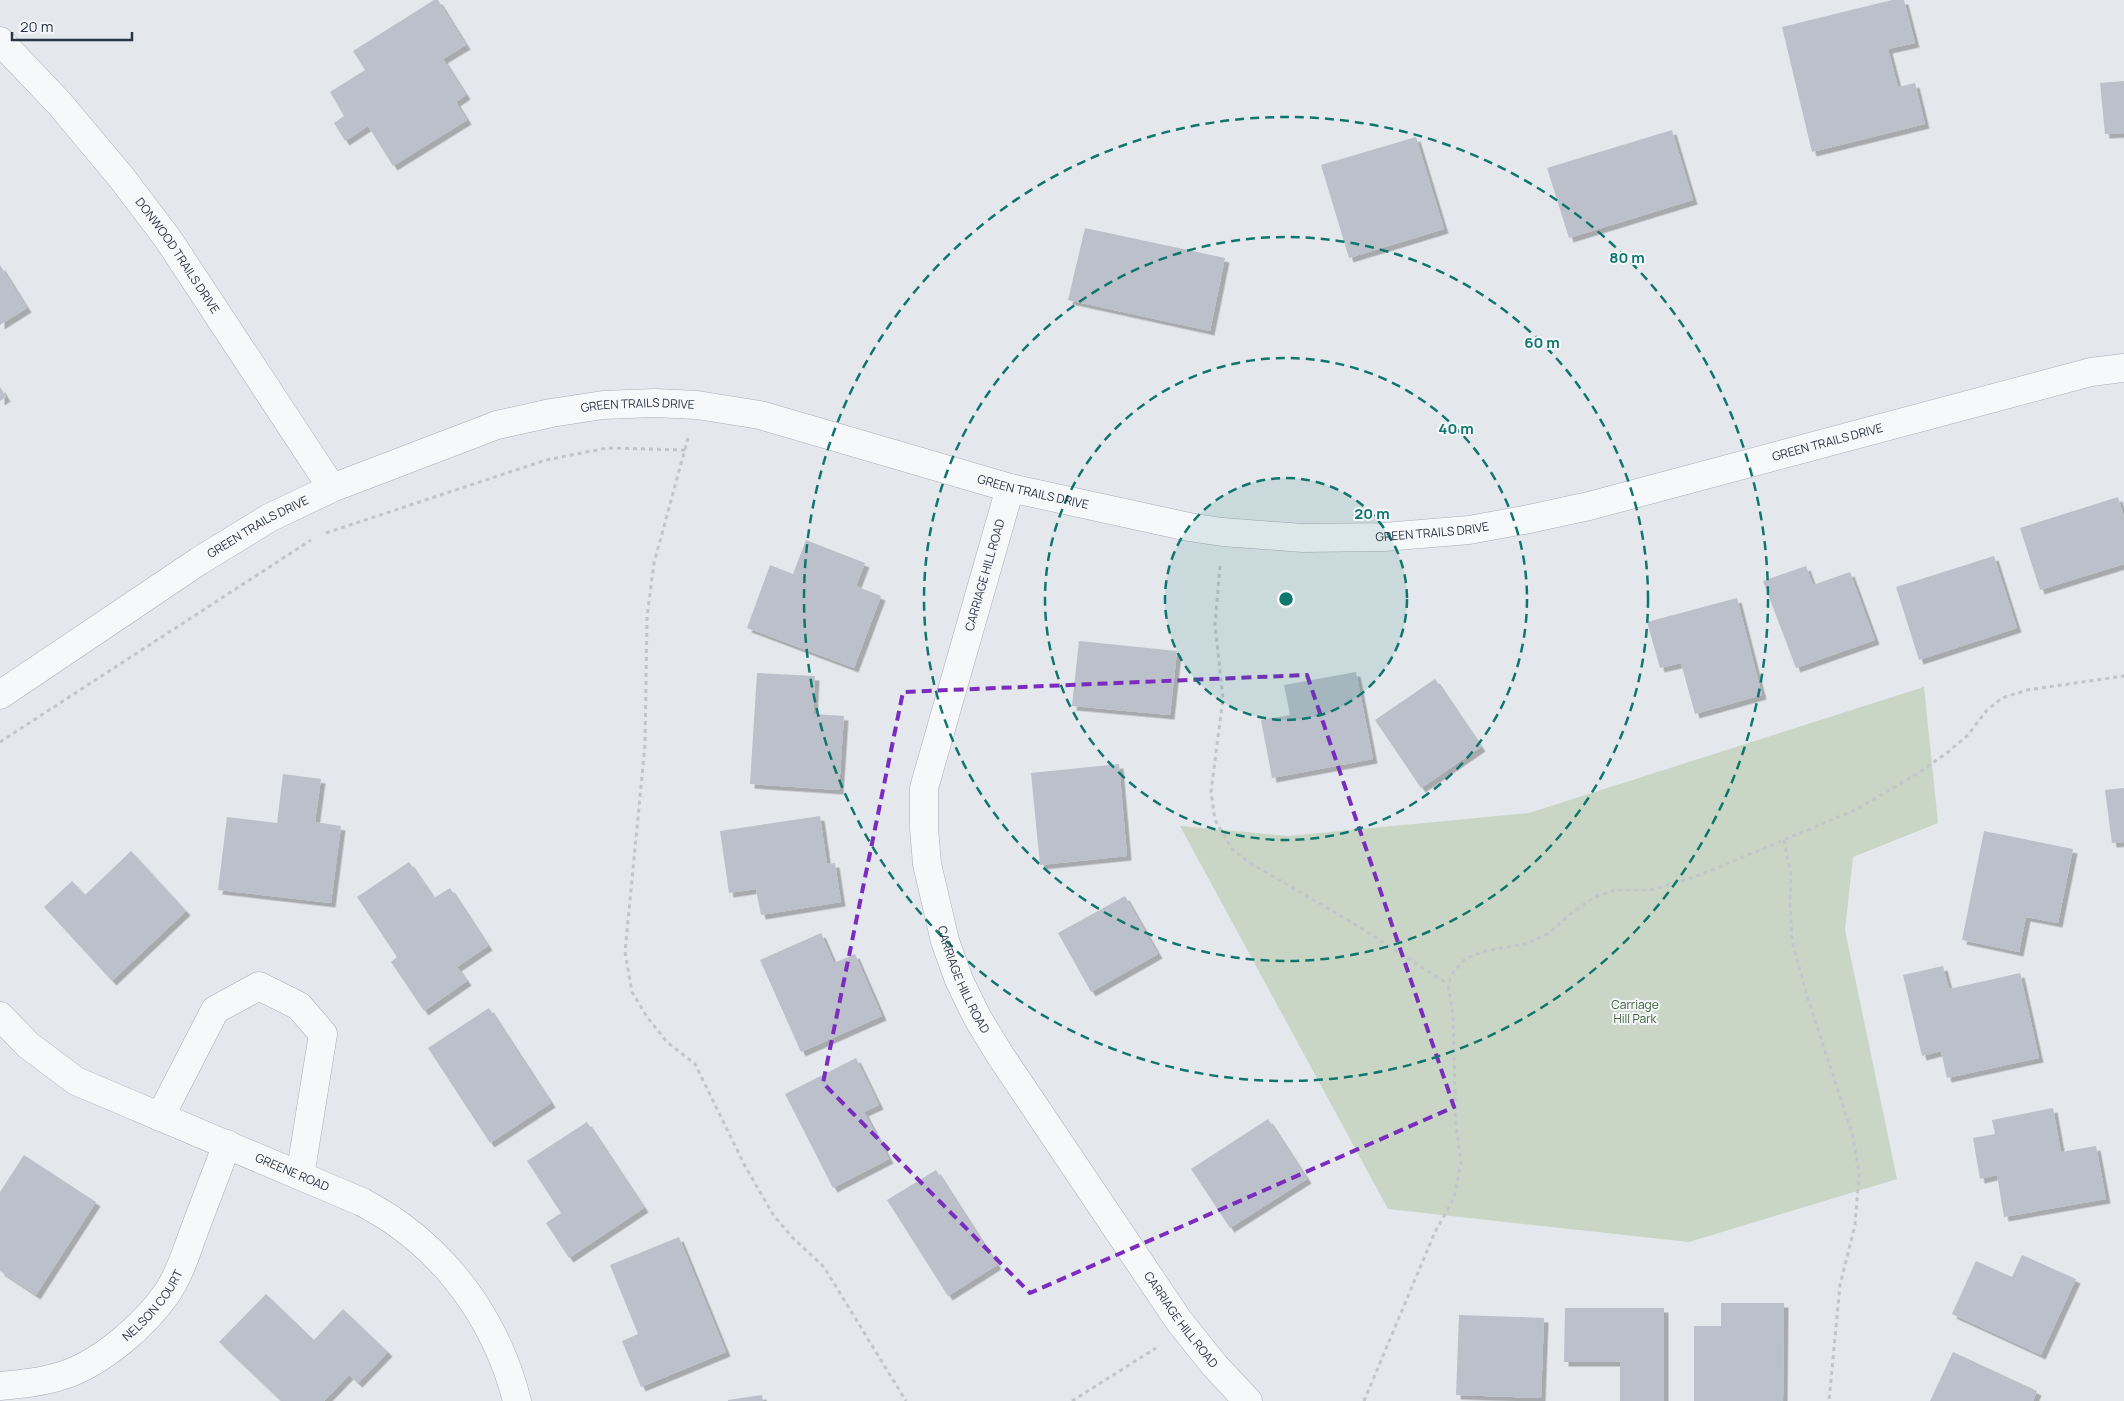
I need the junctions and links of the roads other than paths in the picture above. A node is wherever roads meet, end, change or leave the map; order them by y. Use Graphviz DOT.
graph roads {
  1 [pos="0,41"];
  2 [pos="2124,368"];
  3 [pos="332,488"];
  4 [pos="1010,488"];
  5 [pos="0,695"];
  6 [pos="0,1016"];
  7 [pos="160,1117"];
  8 [pos="227,1144"];
  9 [pos="300,1176"];
  10 [pos="0,1386"];
  11 [pos="517,1401"];
  12 [pos="1248,1401"];
  1 -- 3 [label="street, DONWOOD TRAILS DRIVE"];
  2 -- 4 [label="street, GREEN TRAILS DRIVE"];
  3 -- 4 [label="street, GREEN TRAILS DRIVE"];
  3 -- 5 [label="street, GREEN TRAILS DRIVE"];
  4 -- 12 [label="street, CARRIAGE HILL ROAD"];
  6 -- 7 [label="street, GREENE ROAD"];
  7 -- 8 [label="street, GREENE ROAD"];
  7 -- 9 [label="street"];
  8 -- 9 [label="street, GREENE ROAD"];
  8 -- 10 [label="street, NELSON COURT"];
  9 -- 11 [label="street, GREENE ROAD"];
}
